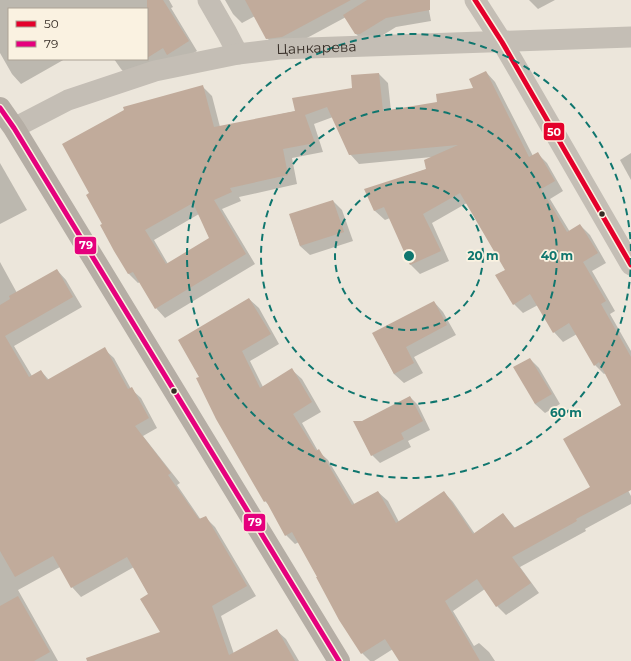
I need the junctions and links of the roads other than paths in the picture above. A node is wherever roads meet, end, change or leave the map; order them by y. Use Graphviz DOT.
graph roads {
  1 [pos="208,0"];
  2 [pos="476,0"];
  3 [pos="631,37"];
  4 [pos="502,42"];
  5 [pos="238,54"];
  6 [pos="0,108"];
  7 [pos="14,128"];
  8 [pos="631,265"];
  9 [pos="339,661"];
  1 -- 5 [label="street"];
  2 -- 4 [label="street"];
  3 -- 4 [label="street, Цанкарева"];
  4 -- 5 [label="street, Цанкарева"];
  4 -- 8 [label="street"];
  5 -- 7 [label="street, Цанкарева"];
  6 -- 7 [label="main road"];
  7 -- 9 [label="main road"];
}
